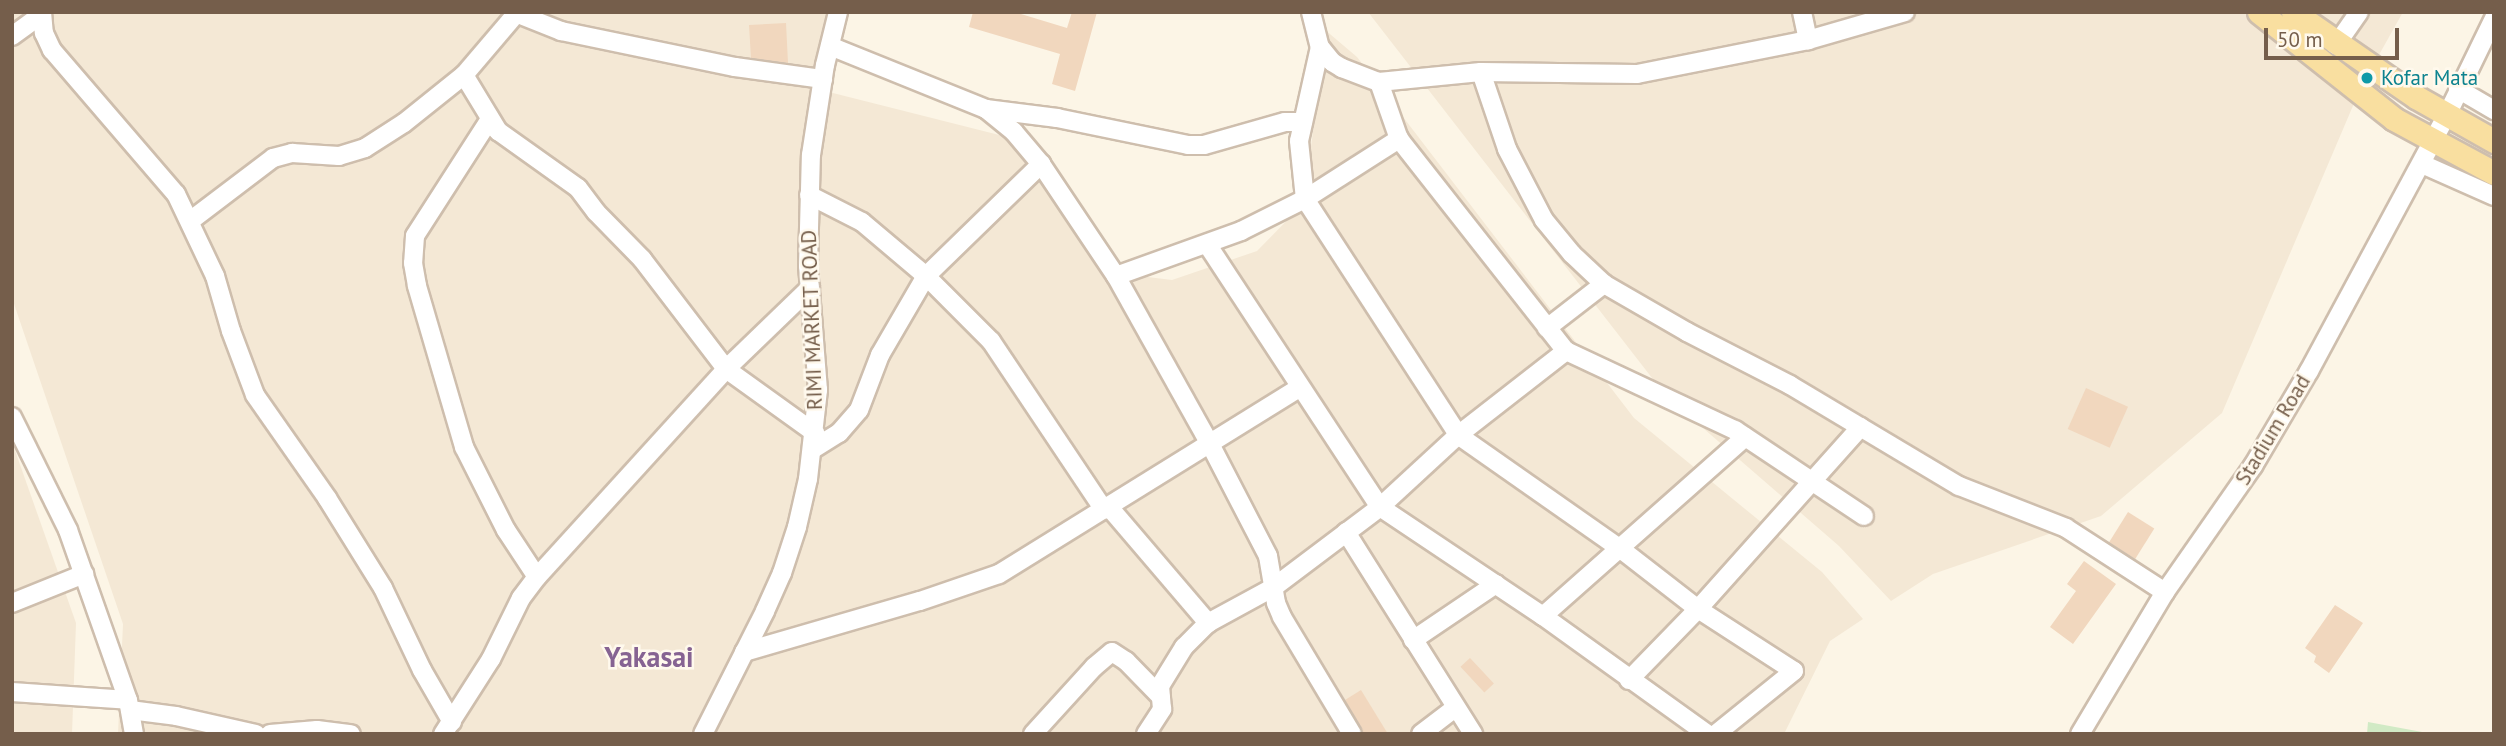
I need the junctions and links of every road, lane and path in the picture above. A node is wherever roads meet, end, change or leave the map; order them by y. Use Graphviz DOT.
graph roads {
  1 [pos="838,12"];
  2 [pos="1311,12"];
  3 [pos="1802,12"];
  4 [pos="1905,12"];
  5 [pos="2259,12"];
  6 [pos="2294,12"];
  7 [pos="2359,12"];
  8 [pos="514,13"];
  9 [pos="41,14"];
  10 [pos="2494,18"];
  11 [pos="12,36"];
  12 [pos="1808,40"];
  13 [pos="2336,45"];
  14 [pos="830,46"];
  15 [pos="1320,47"];
  16 [pos="1481,72"];
  17 [pos="464,75"];
  18 [pos="823,79"];
  19 [pos="1379,82"];
  20 [pos="2458,89"];
  21 [pos="986,109"];
  22 [pos="2494,110"];
  23 [pos="2447,115"];
  24 [pos="490,119"];
  25 [pos="1303,122"];
  26 [pos="1399,139"];
  27 [pos="2494,141"];
  28 [pos="2432,142"];
  29 [pos="1041,164"];
  30 [pos="2422,164"];
  31 [pos="2494,173"];
  32 [pos="809,195"];
  33 [pos="2494,196"];
  34 [pos="1304,199"];
  35 [pos="190,221"];
  36 [pos="1207,244"];
  37 [pos="926,276"];
  38 [pos="1116,276"];
  39 [pos="1604,284"];
  40 [pos="810,288"];
  41 [pos="1547,328"];
  42 [pos="1566,351"];
  43 [pos="726,369"];
  44 [pos="1299,388"];
  45 [pos="12,416"];
  46 [pos="1860,426"];
  47 [pos="1458,435"];
  48 [pos="1745,437"];
  49 [pos="814,441"];
  50 [pos="1210,444"];
  51 [pos="1812,482"];
  52 [pos="1380,507"];
  53 [pos="1107,508"];
  54 [pos="1864,516"];
  55 [pos="1346,532"];
  56 [pos="1618,547"];
  57 [pos="84,575"];
  58 [pos="537,577"];
  59 [pos="1496,584"];
  60 [pos="1274,587"];
  61 [pos="2165,592"];
  62 [pos="12,603"];
  63 [pos="1698,609"];
  64 [pos="1543,615"];
  65 [pos="1208,624"];
  66 [pos="1413,640"];
  67 [pos="744,652"];
  68 [pos="1629,680"];
  69 [pos="12,692"];
  70 [pos="1161,696"];
  71 [pos="129,705"];
  72 [pos="1455,708"];
  73 [pos="448,728"];
  74 [pos="134,734"];
  75 [pos="256,734"];
  76 [pos="270,734"];
  77 [pos="351,734"];
  78 [pos="703,734"];
  79 [pos="1033,734"];
  80 [pos="1146,734"];
  81 [pos="1352,734"];
  82 [pos="1420,734"];
  83 [pos="1473,734"];
  84 [pos="1707,734"];
  85 [pos="1716,734"];
  86 [pos="2080,734"];
  1 -- 14 [label="street, RIMI MARKET ROAD"];
  2 -- 15 [label="street"];
  3 -- 12 [label="street"];
  4 -- 12 [label="street"];
  5 -- 28 [label="main road"];
  6 -- 13 [label="main road"];
  7 -- 13 [label="street"];
  8 -- 17 [label="street"];
  8 -- 18 [label="street"];
  9 -- 11 [label="street"];
  9 -- 35 [label="street"];
  10 -- 20 [label="street, Stadium Road"];
  12 -- 16 [label="street"];
  13 -- 23 [label="main road"];
  14 -- 18 [label="street, RIMI MARKET ROAD"];
  14 -- 21 [label="street"];
  15 -- 19 [label="street"];
  15 -- 25 [label="street"];
  16 -- 19 [label="street"];
  16 -- 39 [label="street"];
  17 -- 24 [label="street"];
  17 -- 35 [label="street"];
  18 -- 32 [label="street, RIMI MARKET ROAD"];
  19 -- 26 [label="street"];
  20 -- 22 [label="street"];
  20 -- 23 [label="street, Stadium Road"];
  21 -- 25 [label="street"];
  21 -- 29 [label="street"];
  23 -- 27 [label="main road"];
  23 -- 28 [label="street, Stadium Road"];
  24 -- 43 [label="street"];
  24 -- 58 [label="street"];
  25 -- 34 [label="street"];
  26 -- 34 [label="street"];
  26 -- 41 [label="street"];
  28 -- 30 [label="street, Stadium Road"];
  28 -- 31 [label="main road"];
  29 -- 37 [label="street"];
  29 -- 38 [label="street"];
  30 -- 33 [label="street"];
  30 -- 61 [label="street, Stadium Road"];
  32 -- 37 [label="street"];
  32 -- 40 [label="street, RIMI MARKET ROAD"];
  34 -- 36 [label="street"];
  34 -- 47 [label="street"];
  35 -- 73 [label="street"];
  36 -- 38 [label="street"];
  36 -- 44 [label="street"];
  37 -- 49 [label="street"];
  37 -- 53 [label="street"];
  38 -- 50 [label="street"];
  39 -- 41 [label="street"];
  39 -- 46 [label="street"];
  40 -- 43 [label="street"];
  40 -- 49 [label="street, RIMI MARKET ROAD"];
  41 -- 42 [label="street"];
  42 -- 47 [label="street"];
  42 -- 48 [label="street"];
  43 -- 49 [label="street"];
  43 -- 58 [label="street"];
  44 -- 50 [label="street"];
  44 -- 52 [label="street"];
  45 -- 57 [label="street"];
  46 -- 51 [label="street"];
  46 -- 61 [label="street"];
  47 -- 52 [label="street"];
  47 -- 56 [label="street"];
  48 -- 51 [label="street"];
  48 -- 56 [label="street"];
  49 -- 67 [label="street, RIMI MARKET ROAD"];
  50 -- 53 [label="street"];
  50 -- 60 [label="street"];
  51 -- 54 [label="street"];
  51 -- 63 [label="street"];
  52 -- 55 [label="street"];
  52 -- 59 [label="street"];
  53 -- 65 [label="street"];
  53 -- 67 [label="street"];
  55 -- 60 [label="street"];
  55 -- 66 [label="street"];
  56 -- 63 [label="street"];
  56 -- 64 [label="street"];
  57 -- 62 [label="street"];
  57 -- 71 [label="street"];
  58 -- 73 [label="street"];
  59 -- 64 [label="street"];
  59 -- 66 [label="street"];
  60 -- 65 [label="street"];
  60 -- 81 [label="street"];
  61 -- 86 [label="street, Stadium Road"];
  63 -- 68 [label="street"];
  63 -- 85 [label="street"];
  64 -- 68 [label="street"];
  65 -- 70 [label="street"];
  66 -- 72 [label="street"];
  67 -- 78 [label="street, RIMI MARKET ROAD"];
  68 -- 84 [label="street"];
  69 -- 71 [label="street"];
  70 -- 79 [label="street"];
  70 -- 80 [label="street"];
  71 -- 74 [label="street"];
  71 -- 75 [label="street"];
  72 -- 82 [label="street"];
  72 -- 83 [label="street"];
  76 -- 77 [label="street"];
}
